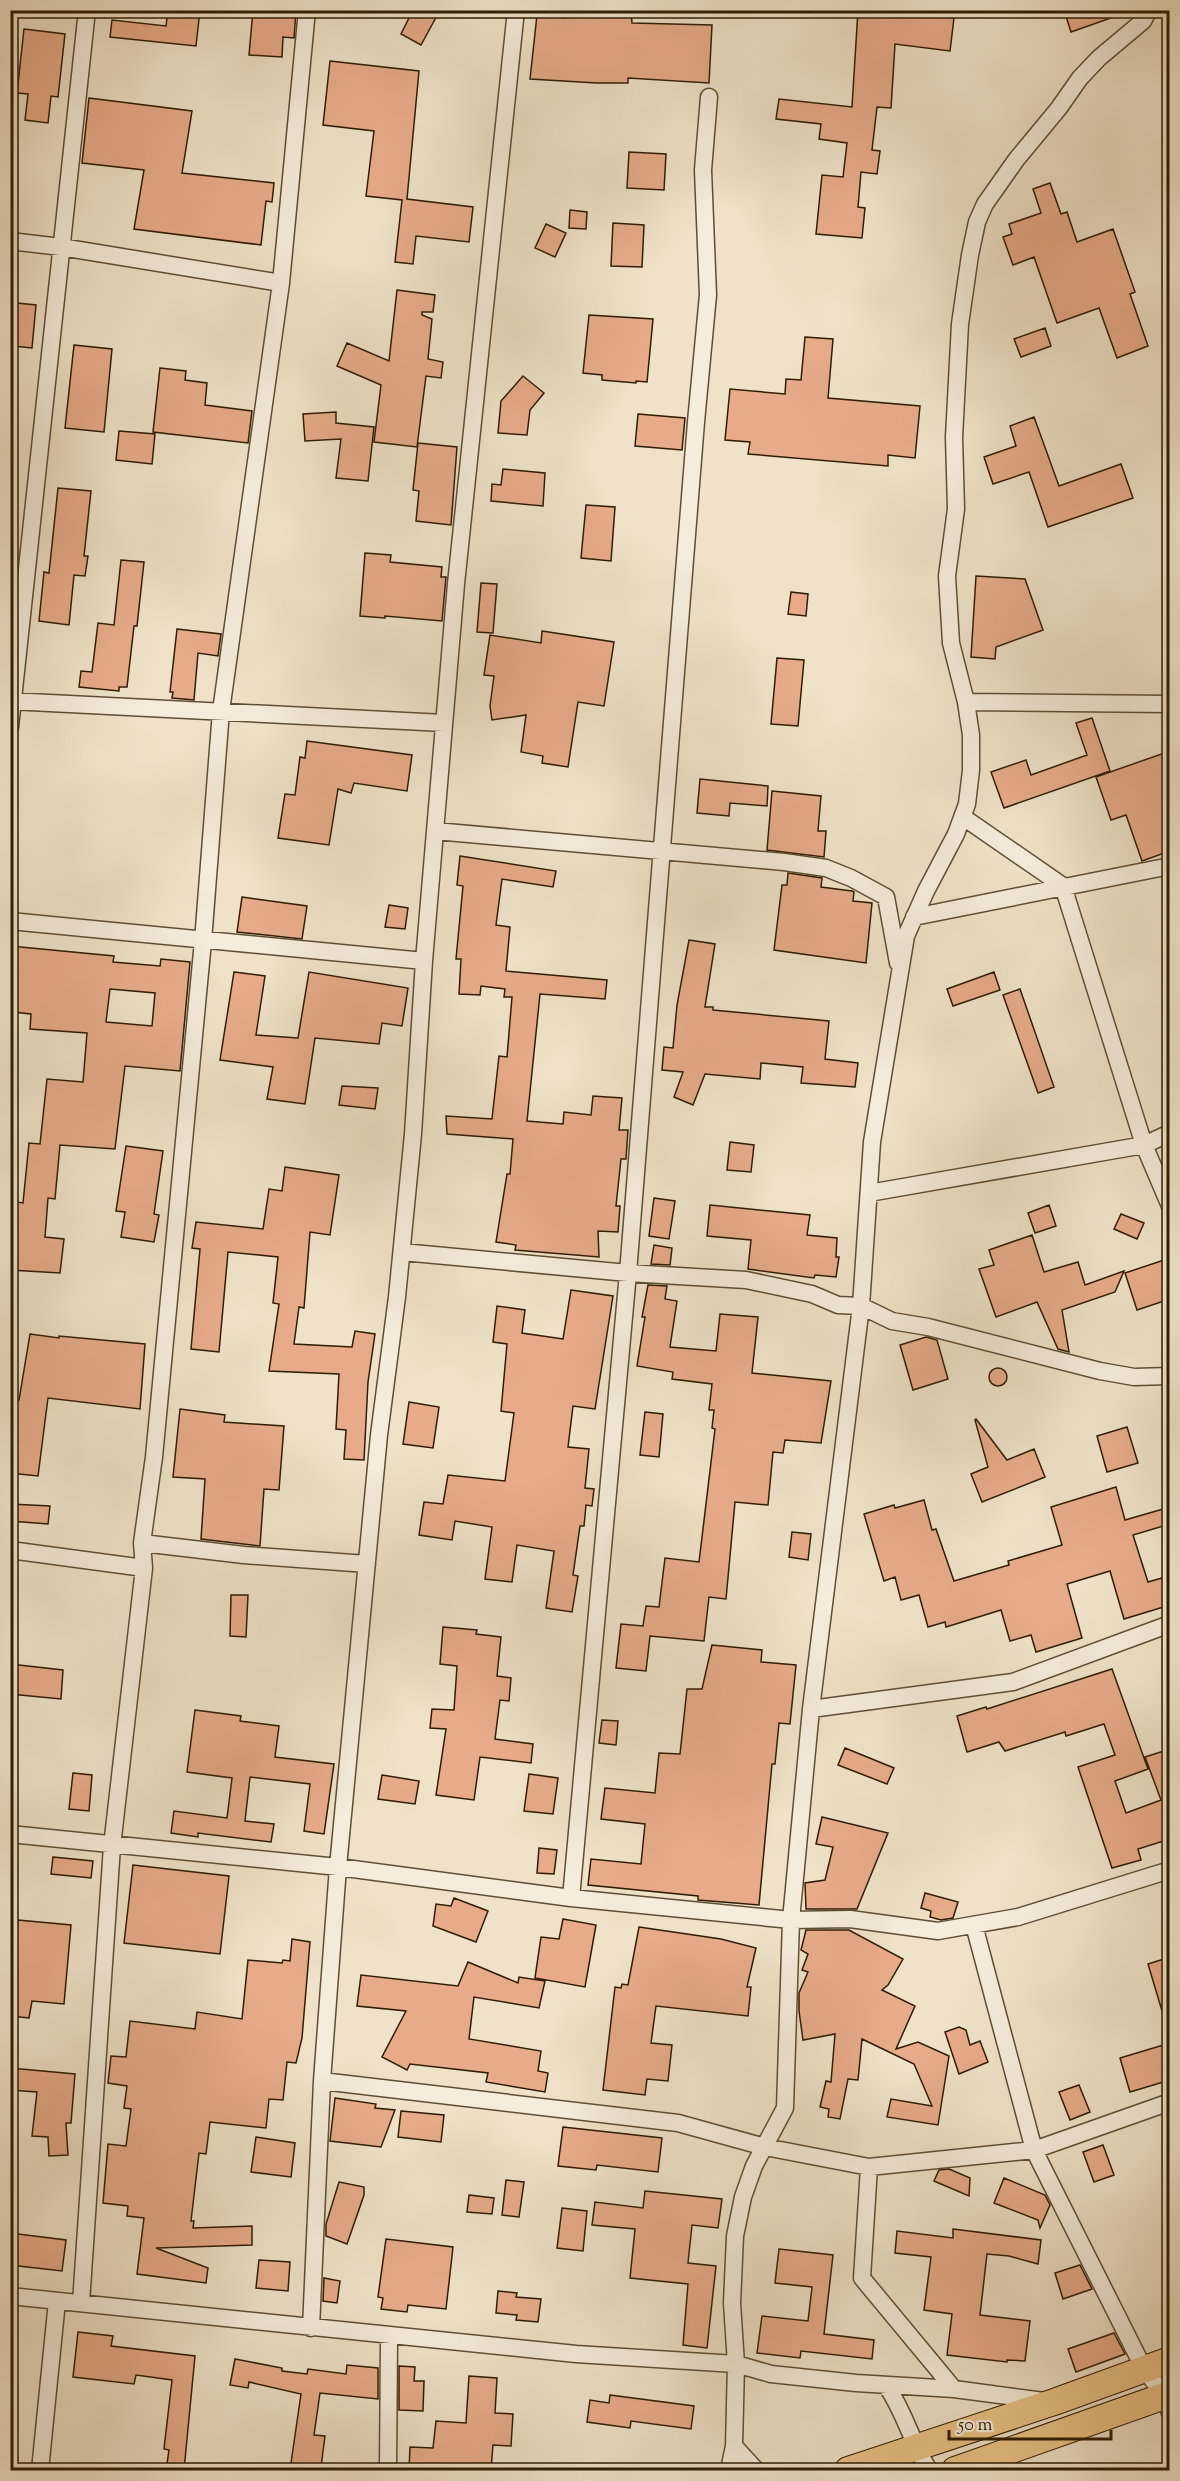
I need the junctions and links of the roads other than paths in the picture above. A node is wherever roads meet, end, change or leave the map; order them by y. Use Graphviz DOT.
graph roads {
  1 [pos="87,10"];
  2 [pos="307,10"];
  3 [pos="516,10"];
  4 [pos="1149,10"];
  5 [pos="709,97"];
  6 [pos="10,241"];
  7 [pos="61,247"];
  8 [pos="282,283"];
  9 [pos="12,702"];
  10 [pos="966,702"];
  11 [pos="1170,704"];
  12 [pos="221,711"];
  13 [pos="444,723"];
  14 [pos="10,727"];
  15 [pos="963,817"];
  16 [pos="435,831"];
  17 [pos="660,851"];
  18 [pos="1170,866"];
  19 [pos="1062,886"];
  20 [pos="914,917"];
  21 [pos="10,921"];
  22 [pos="203,941"];
  23 [pos="424,961"];
  24 [pos="900,968"];
  25 [pos="1170,1133"];
  26 [pos="1144,1145"];
  27 [pos="869,1193"];
  28 [pos="1170,1206"];
  29 [pos="402,1252"];
  30 [pos="628,1273"];
  31 [pos="861,1306"];
  32 [pos="1170,1376"];
  33 [pos="142,1543"];
  34 [pos="10,1550"];
  35 [pos="367,1564"];
  36 [pos="144,1568"];
  37 [pos="1170,1624"];
  38 [pos="811,1709"];
  39 [pos="10,1834"];
  40 [pos="112,1846"];
  41 [pos="338,1867"];
  42 [pos="1170,1870"];
  43 [pos="571,1898"];
  44 [pos="791,1920"];
  45 [pos="975,1925"];
  46 [pos="321,2080"];
  47 [pos="1170,2102"];
  48 [pos="765,2147"];
  49 [pos="1034,2150"];
  50 [pos="870,2167"];
  51 [pos="10,2296"];
  52 [pos="57,2301"];
  53 [pos="81,2303"];
  54 [pos="311,2328"];
  55 [pos="388,2336"];
  56 [pos="1170,2360"];
  57 [pos="736,2364"];
  58 [pos="1144,2369"];
  59 [pos="886,2385"];
  60 [pos="954,2389"];
  61 [pos="1168,2401"];
  62 [pos="1054,2402"];
  63 [pos="734,2446"];
  64 [pos="922,2460"];
  65 [pos="40,2470"];
  66 [pos="388,2470"];
  67 [pos="729,2470"];
  68 [pos="756,2470"];
  69 [pos="848,2470"];
  70 [pos="955,2470"];
  1 -- 7 [label="street"];
  2 -- 8 [label="street"];
  3 -- 13 [label="street"];
  4 -- 10 [label="street"];
  5 -- 17 [label="street"];
  6 -- 7 [label="street"];
  7 -- 8 [label="street"];
  7 -- 9 [label="street"];
  8 -- 12 [label="street"];
  9 -- 12 [label="street"];
  9 -- 14 [label="street"];
  10 -- 11 [label="street"];
  10 -- 15 [label="street"];
  12 -- 13 [label="street"];
  12 -- 22 [label="street"];
  13 -- 16 [label="street"];
  15 -- 19 [label="street"];
  15 -- 20 [label="street"];
  16 -- 17 [label="street"];
  16 -- 23 [label="street"];
  17 -- 24 [label="street"];
  17 -- 30 [label="street"];
  18 -- 19 [label="street"];
  19 -- 20 [label="street"];
  19 -- 26 [label="street"];
  20 -- 24 [label="street"];
  21 -- 22 [label="street"];
  22 -- 23 [label="street"];
  22 -- 33 [label="street"];
  23 -- 29 [label="street"];
  24 -- 27 [label="street"];
  25 -- 26 [label="street"];
  26 -- 27 [label="street"];
  26 -- 28 [label="street"];
  27 -- 31 [label="street"];
  29 -- 30 [label="street"];
  29 -- 35 [label="street"];
  30 -- 31 [label="street"];
  30 -- 43 [label="street"];
  31 -- 32 [label="street"];
  31 -- 38 [label="street"];
  33 -- 35 [label="street"];
  33 -- 36 [label="street"];
  34 -- 36 [label="street"];
  35 -- 41 [label="street"];
  36 -- 40 [label="street"];
  37 -- 38 [label="street"];
  38 -- 44 [label="street"];
  39 -- 40 [label="street"];
  40 -- 41 [label="street"];
  40 -- 53 [label="street"];
  41 -- 43 [label="street"];
  41 -- 46 [label="street"];
  42 -- 45 [label="street"];
  43 -- 44 [label="street"];
  44 -- 45 [label="street"];
  44 -- 48 [label="street"];
  45 -- 49 [label="street"];
  46 -- 48 [label="street"];
  46 -- 54 [label="street"];
  47 -- 49 [label="street"];
  48 -- 50 [label="street"];
  48 -- 57 [label="street"];
  49 -- 50 [label="street"];
  49 -- 58 [label="street"];
  50 -- 60 [label="street"];
  51 -- 52 [label="street"];
  52 -- 53 [label="street"];
  52 -- 65 [label="street"];
  53 -- 54 [label="street"];
  54 -- 55 [label="street"];
  55 -- 57 [label="street"];
  55 -- 66 [label="street"];
  56 -- 58 [label="main road"];
  57 -- 59 [label="street"];
  57 -- 63 [label="street"];
  58 -- 61 [label="street"];
  58 -- 62 [label="main road"];
  59 -- 60 [label="street"];
  59 -- 64 [label="street"];
  60 -- 62 [label="street"];
  61 -- 70 [label="main road"];
  62 -- 64 [label="main road"];
  63 -- 67 [label="street"];
  63 -- 68 [label="street"];
  64 -- 69 [label="main road"];
}
